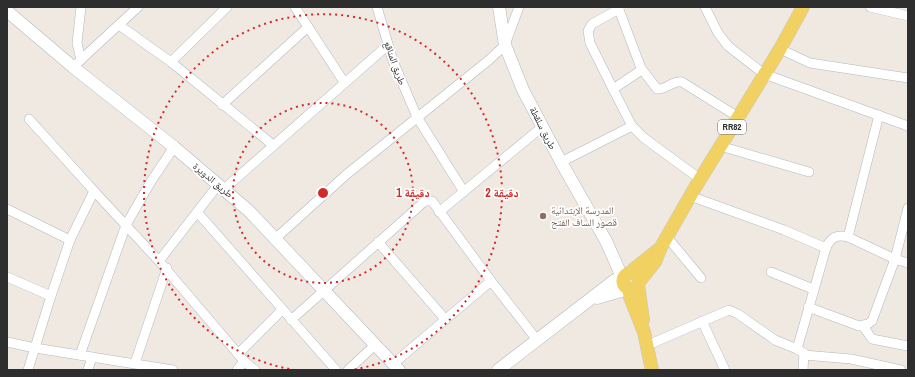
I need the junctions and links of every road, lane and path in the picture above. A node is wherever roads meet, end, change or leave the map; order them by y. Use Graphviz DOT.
graph roads {
  1 [pos="81,7"];
  2 [pos="138,7"];
  3 [pos="227,7"];
  4 [pos="295,7"];
  5 [pos="377,7"];
  6 [pos="499,7"];
  7 [pos="519,7"];
  8 [pos="705,7"];
  9 [pos="803,7"];
  10 [pos="870,7"];
  11 [pos="619,8"];
  12 [pos="7,11"];
  13 [pos="905,13"];
  14 [pos="119,25"];
  15 [pos="308,27"];
  16 [pos="388,45"];
  17 [pos="505,45"];
  18 [pos="780,49"];
  19 [pos="171,62"];
  20 [pos="77,64"];
  21 [pos="641,68"];
  22 [pos="764,74"];
  23 [pos="908,78"];
  24 [pos="344,82"];
  25 [pos="613,89"];
  26 [pos="222,105"];
  27 [pos="879,115"];
  28 [pos="417,117"];
  29 [pos="738,117"];
  30 [pos="29,119"];
  31 [pos="632,126"];
  32 [pos="908,126"];
  33 [pos="542,127"];
  34 [pos="273,145"];
  35 [pos="720,146"];
  36 [pos="174,147"];
  37 [pos="561,162"];
  38 [pos="809,172"];
  39 [pos="700,179"];
  40 [pos="221,187"];
  41 [pos="94,191"];
  42 [pos="464,192"];
  43 [pos="690,196"];
  44 [pos="908,208"];
  45 [pos="7,209"];
  46 [pos="439,212"];
  47 [pos="198,213"];
  48 [pos="126,224"];
  49 [pos="848,237"];
  50 [pos="276,238"];
  51 [pos="70,240"];
  52 [pos="378,242"];
  53 [pos="664,242"];
  54 [pos="826,248"];
  55 [pos="895,259"];
  56 [pos="159,261"];
  57 [pos="908,263"];
  58 [pos="167,268"];
  59 [pos="771,272"];
  60 [pos="7,278"];
  61 [pos="701,278"];
  62 [pos="491,281"];
  63 [pos="630,281"];
  64 [pos="813,289"];
  65 [pos="323,290"];
  66 [pos="51,296"];
  67 [pos="808,307"];
  68 [pos="282,310"];
  69 [pos="445,319"];
  70 [pos="291,320"];
  71 [pos="702,321"];
  72 [pos="863,326"];
  73 [pos="537,340"];
  74 [pos="7,342"];
  75 [pos="375,345"];
  76 [pos="648,345"];
  77 [pos="908,346"];
  78 [pos="35,348"];
  79 [pos="800,352"];
  80 [pos="80,355"];
  81 [pos="92,357"];
  82 [pos="241,358"];
  83 [pos="135,363"];
  84 [pos="908,364"];
  85 [pos="396,367"];
  86 [pos="28,370"];
  87 [pos="88,370"];
  88 [pos="173,370"];
  89 [pos="237,370"];
  90 [pos="255,370"];
  91 [pos="336,370"];
  92 [pos="348,370"];
  93 [pos="498,370"];
  94 [pos="652,370"];
  95 [pos="725,370"];
  96 [pos="802,370"];
  97 [pos="903,370"];
  1 -- 20 [label="street"];
  2 -- 14 [label="street"];
  3 -- 19 [label="street"];
  4 -- 15 [label="street"];
  5 -- 16 [label="street, طريق المناقع"];
  6 -- 17 [label="street, طريق سلقطة"];
  7 -- 17 [label="street"];
  8 -- 22 [label="street"];
  9 -- 18 [label="main road, RR82"];
  10 -- 13 [label="street"];
  11 -- 21 [label="street"];
  11 -- 25 [label="street"];
  12 -- 20 [label="street, طريق الدويرة"];
  14 -- 19 [label="street"];
  14 -- 20 [label="street"];
  15 -- 24 [label="street"];
  15 -- 26 [label="street"];
  16 -- 24 [label="street"];
  16 -- 28 [label="street, طريق المناقع"];
  17 -- 28 [label="street"];
  17 -- 33 [label="street, طريق سلقطة"];
  18 -- 22 [label="main road, RR82"];
  18 -- 23 [label="street"];
  19 -- 26 [label="street"];
  20 -- 36 [label="street, طريق الدويرة"];
  21 -- 25 [label="street"];
  21 -- 29 [label="street"];
  22 -- 27 [label="street"];
  22 -- 29 [label="main road, RR82"];
  24 -- 34 [label="street"];
  25 -- 31 [label="street"];
  26 -- 34 [label="street"];
  27 -- 32 [label="street"];
  27 -- 49 [label="street"];
  28 -- 42 [label="street, طريق المناقع"];
  28 -- 50 [label="street"];
  29 -- 35 [label="main road, RR82"];
  30 -- 41 [label="street"];
  31 -- 37 [label="street"];
  31 -- 39 [label="street"];
  33 -- 37 [label="street, طريق سلقطة"];
  33 -- 42 [label="street"];
  34 -- 40 [label="street"];
  35 -- 38 [label="street"];
  35 -- 39 [label="main road, RR82"];
  36 -- 40 [label="street, طريق الدويرة"];
  36 -- 48 [label="street"];
  37 -- 63 [label="street, طريق سلقطة"];
  39 -- 43 [label="main road, RR82"];
  40 -- 47 [label="street"];
  40 -- 50 [label="street, طريق الدويرة"];
  41 -- 48 [label="street"];
  41 -- 51 [label="street"];
  42 -- 46 [label="street"];
  43 -- 53 [label="main road, RR82"];
  43 -- 54 [label="street"];
  44 -- 55 [label="street"];
  45 -- 51 [label="street"];
  46 -- 52 [label="street"];
  46 -- 62 [label="street"];
  47 -- 56 [label="street"];
  47 -- 68 [label="street"];
  48 -- 56 [label="street"];
  48 -- 80 [label="street"];
  49 -- 54 [label="street"];
  49 -- 55 [label="street"];
  50 -- 65 [label="street, طريق الدويرة"];
  51 -- 66 [label="street"];
  52 -- 65 [label="street"];
  52 -- 69 [label="street"];
  53 -- 61 [label="street"];
  53 -- 63 [label="main road, RR82"];
  54 -- 64 [label="street"];
  55 -- 57 [label="street"];
  55 -- 72 [label="street"];
  56 -- 58 [label="street"];
  58 -- 82 [label="street"];
  58 -- 83 [label="street"];
  59 -- 64 [label="street"];
  60 -- 66 [label="street"];
  62 -- 69 [label="street"];
  62 -- 73 [label="street"];
  63 -- 73 [label="street"];
  63 -- 76 [label="main road"];
  64 -- 67 [label="street"];
  65 -- 70 [label="street"];
  65 -- 75 [label="street, طريق الدويرة"];
  66 -- 78 [label="street"];
  67 -- 72 [label="street"];
  67 -- 79 [label="street"];
  68 -- 70 [label="street"];
  68 -- 82 [label="street"];
  69 -- 85 [label="street"];
  70 -- 91 [label="street"];
  71 -- 76 [label="street"];
  71 -- 79 [label="street"];
  71 -- 95 [label="street"];
  72 -- 77 [label="street"];
  73 -- 93 [label="street"];
  74 -- 78 [label="street"];
  75 -- 85 [label="street, طريق الدويرة"];
  75 -- 92 [label="street"];
  76 -- 94 [label="main road"];
  78 -- 80 [label="street"];
  78 -- 86 [label="street"];
  79 -- 96 [label="street"];
  79 -- 97 [label="street"];
  80 -- 81 [label="street"];
  81 -- 83 [label="street"];
  81 -- 87 [label="street"];
  82 -- 89 [label="street"];
  82 -- 90 [label="street"];
  83 -- 88 [label="street"];
  84 -- 97 [label="street"];
}
